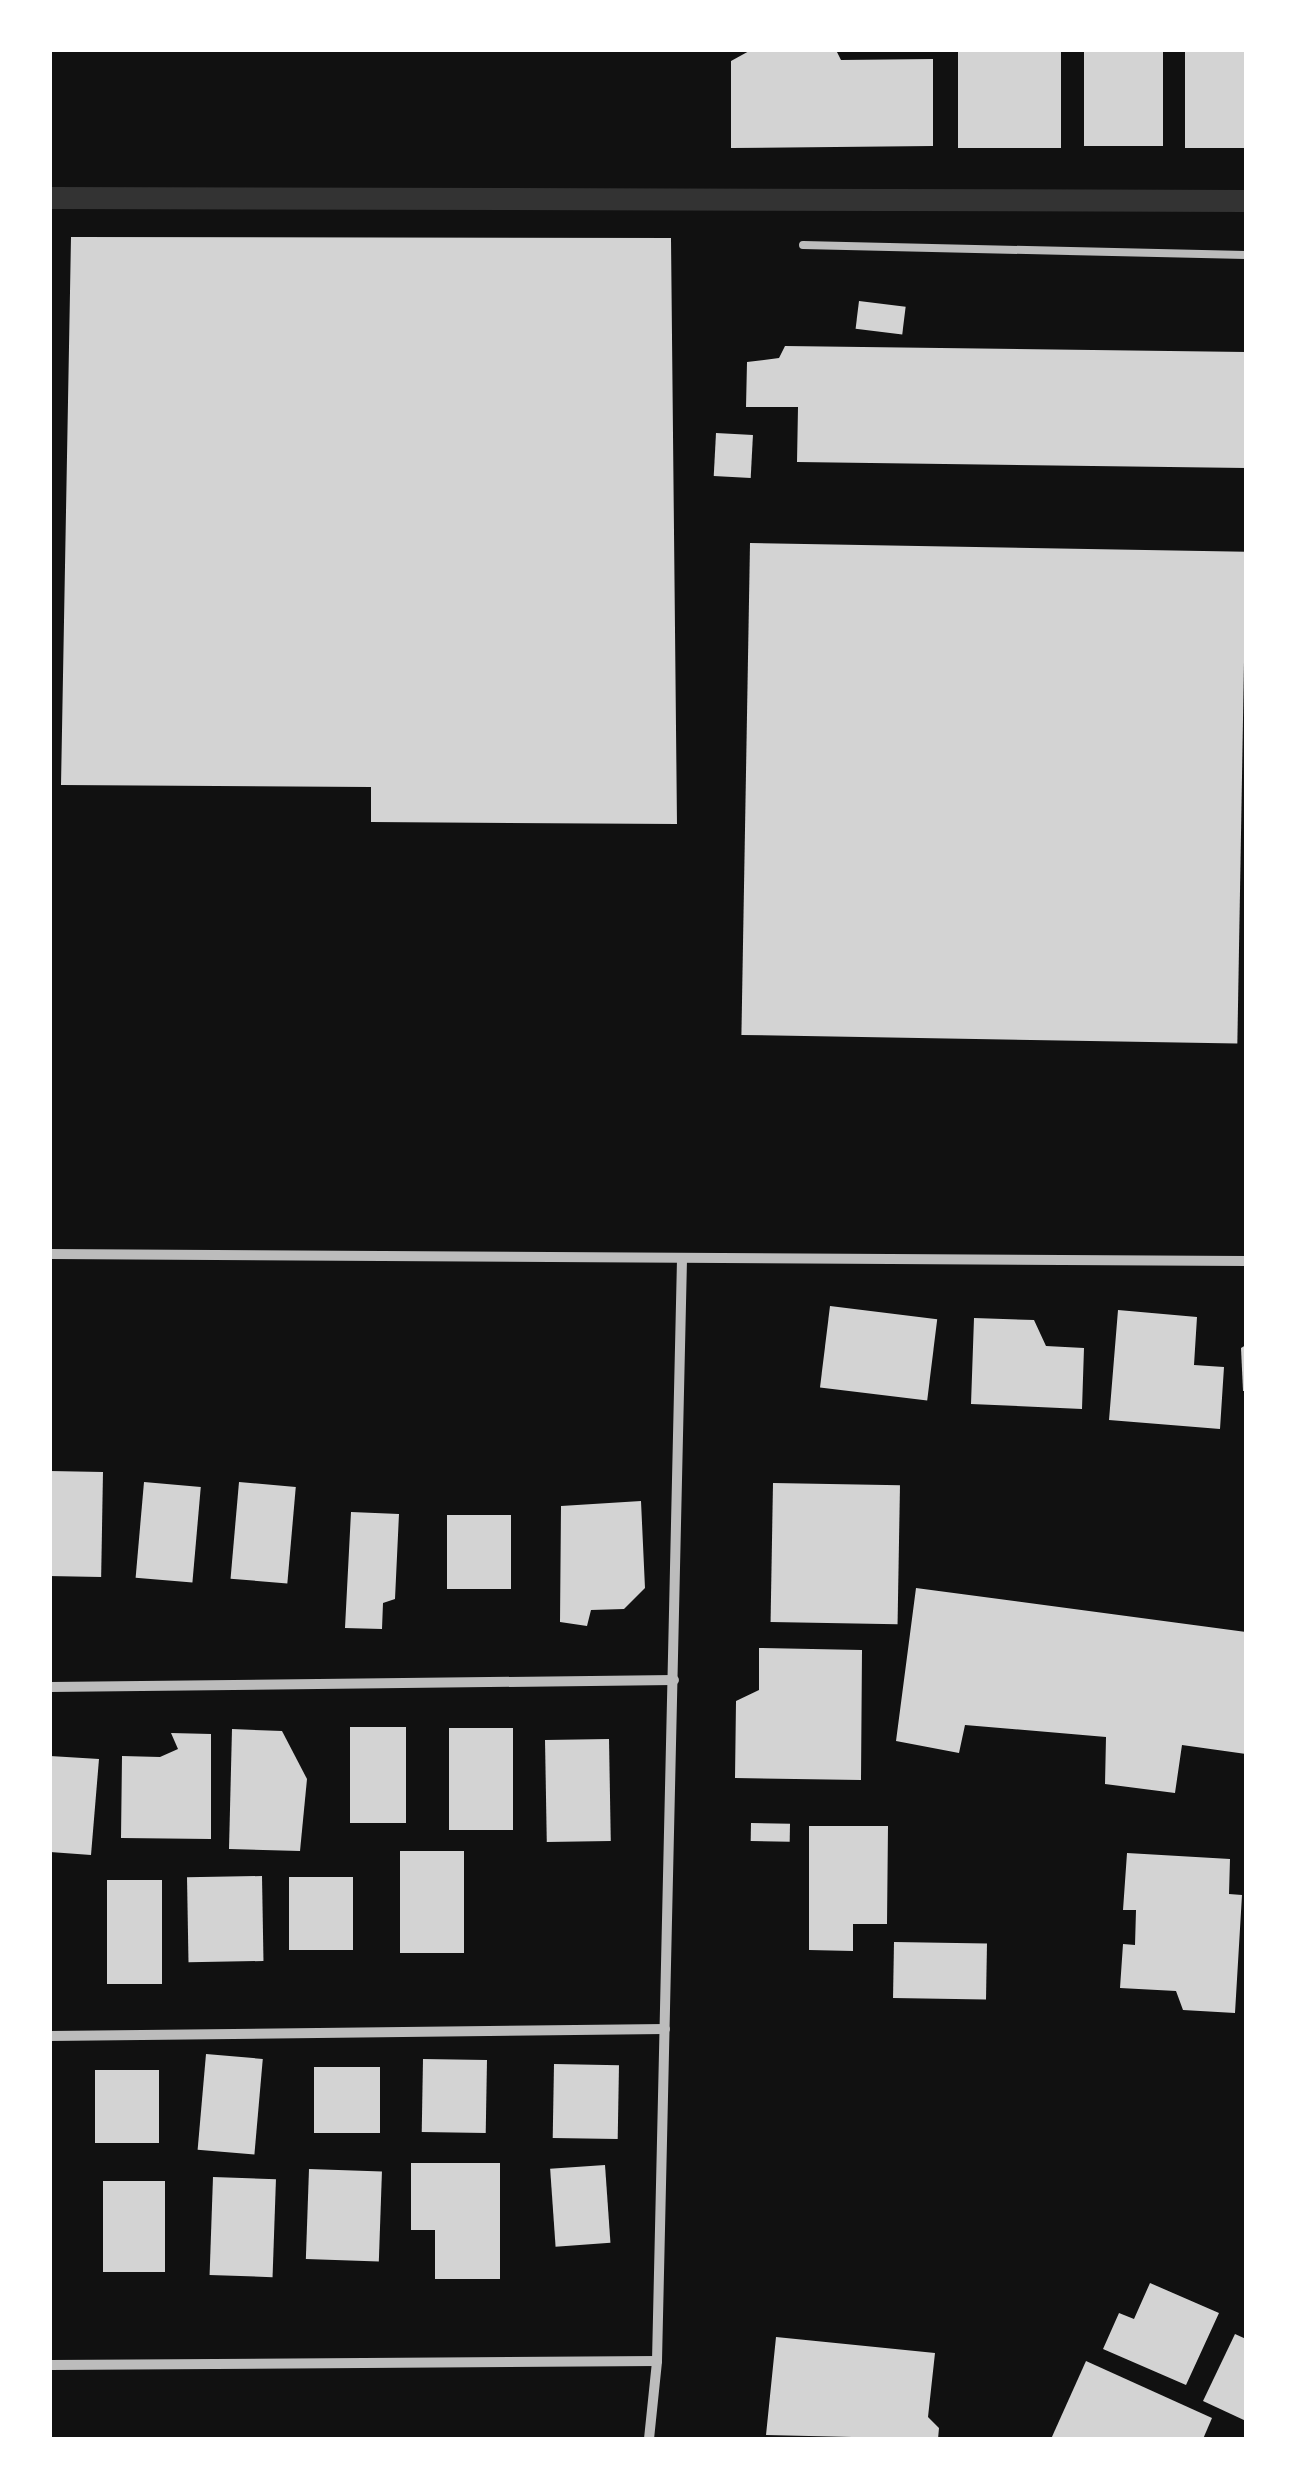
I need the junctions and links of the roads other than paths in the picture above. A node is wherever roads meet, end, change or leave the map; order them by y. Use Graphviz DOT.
graph roads {
  1 [pos="803,245"];
  2 [pos="1246,255"];
  3 [pos="50,1254"];
  4 [pos="682,1261"];
  5 [pos="1246,1261"];
  6 [pos="674,1680"];
  7 [pos="50,1687"];
  8 [pos="664,2030"];
  9 [pos="50,2036"];
  10 [pos="657,2361"];
  11 [pos="50,2365"];
  12 [pos="649,2439"];
  1 -- 2 [label="lane"];
  3 -- 4 [label="street"];
  4 -- 5 [label="street"];
  4 -- 6 [label="street"];
  6 -- 7 [label="street"];
  6 -- 8 [label="street"];
  8 -- 9 [label="street"];
  8 -- 10 [label="street"];
  10 -- 11 [label="street"];
  10 -- 12 [label="street"];
}
